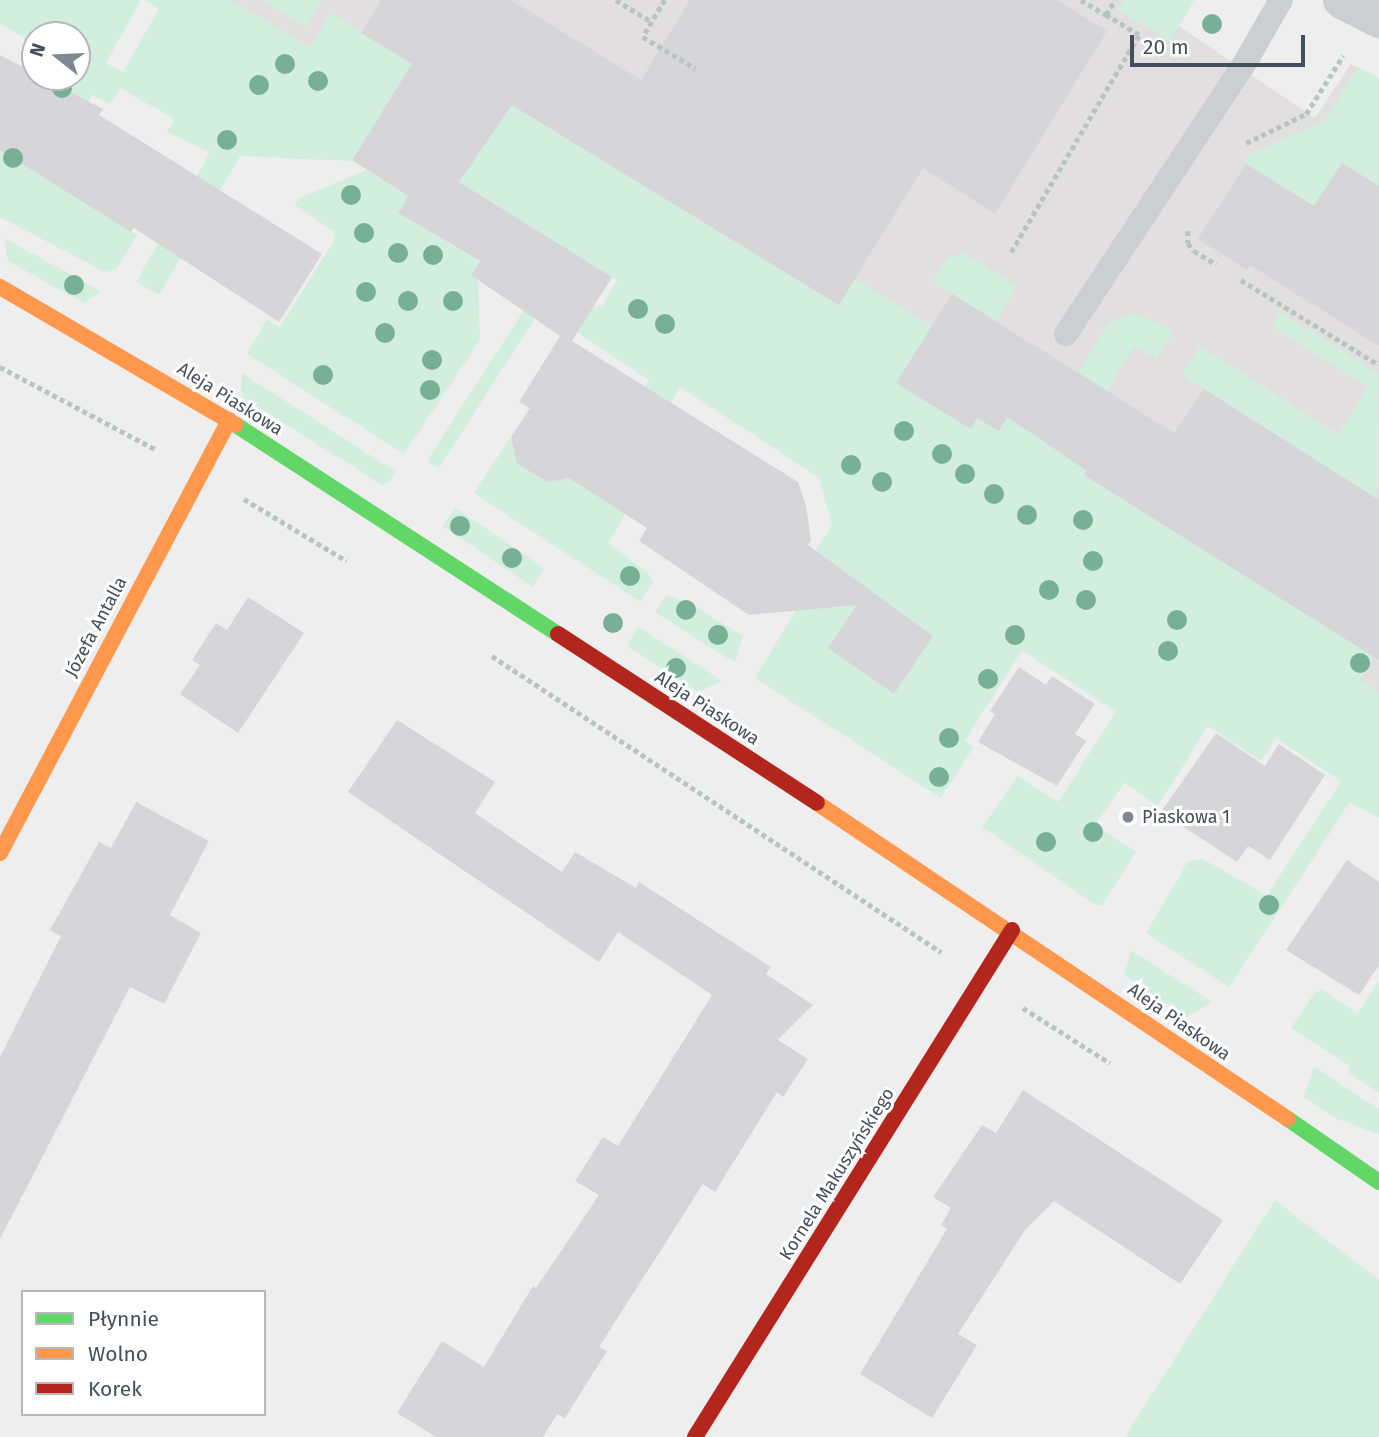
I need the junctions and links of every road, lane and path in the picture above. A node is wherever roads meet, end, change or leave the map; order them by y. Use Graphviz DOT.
graph roads {
  1 [pos="616,0"];
  2 [pos="665,0"];
  3 [pos="1081,0"];
  4 [pos="1115,0"];
  5 [pos="1281,0"];
  6 [pos="1342,0"];
  7 [pos="1106,15"];
  8 [pos="1379,19"];
  9 [pos="652,22"];
  10 [pos="1347,50"];
  11 [pos="695,68"];
  12 [pos="1240,146"];
  13 [pos="1190,225"];
  14 [pos="1011,251"];
  15 [pos="1216,264"];
  16 [pos="1241,280"];
  17 [pos="0,287"];
  18 [pos="1066,334"];
  19 [pos="1379,365"];
  20 [pos="0,367"];
  21 [pos="229,420"];
  22 [pos="199,472"];
  23 [pos="358,568"];
  24 [pos="484,650"];
  25 [pos="0,853"];
  26 [pos="1012,930"];
  27 [pos="980,982"];
  28 [pos="1122,1070"];
  29 [pos="1379,1182"];
  30 [pos="695,1437"];
  1 -- 9 [label="path"];
  2 -- 9 [label="path"];
  3 -- 7 [label="path"];
  4 -- 7 [label="path"];
  5 -- 18 [label="lane"];
  6 -- 8 [label="street"];
  7 -- 14 [label="path"];
  9 -- 11 [label="path"];
  10 -- 12 [label="path"];
  13 -- 15 [label="path"];
  16 -- 19 [label="path"];
  17 -- 21 [label="street, Aleja Piaskowa"];
  20 -- 22 [label="path"];
  21 -- 22 [label="street, Józefa Antalla"];
  21 -- 26 [label="street, Aleja Piaskowa"];
  22 -- 23 [label="path"];
  22 -- 25 [label="street, Józefa Antalla"];
  24 -- 27 [label="path"];
  26 -- 27 [label="street, Kornela Makuszyńskiego"];
  26 -- 29 [label="street, Aleja Piaskowa"];
  27 -- 28 [label="path"];
  27 -- 30 [label="street, Kornela Makuszyńskiego"];
}
